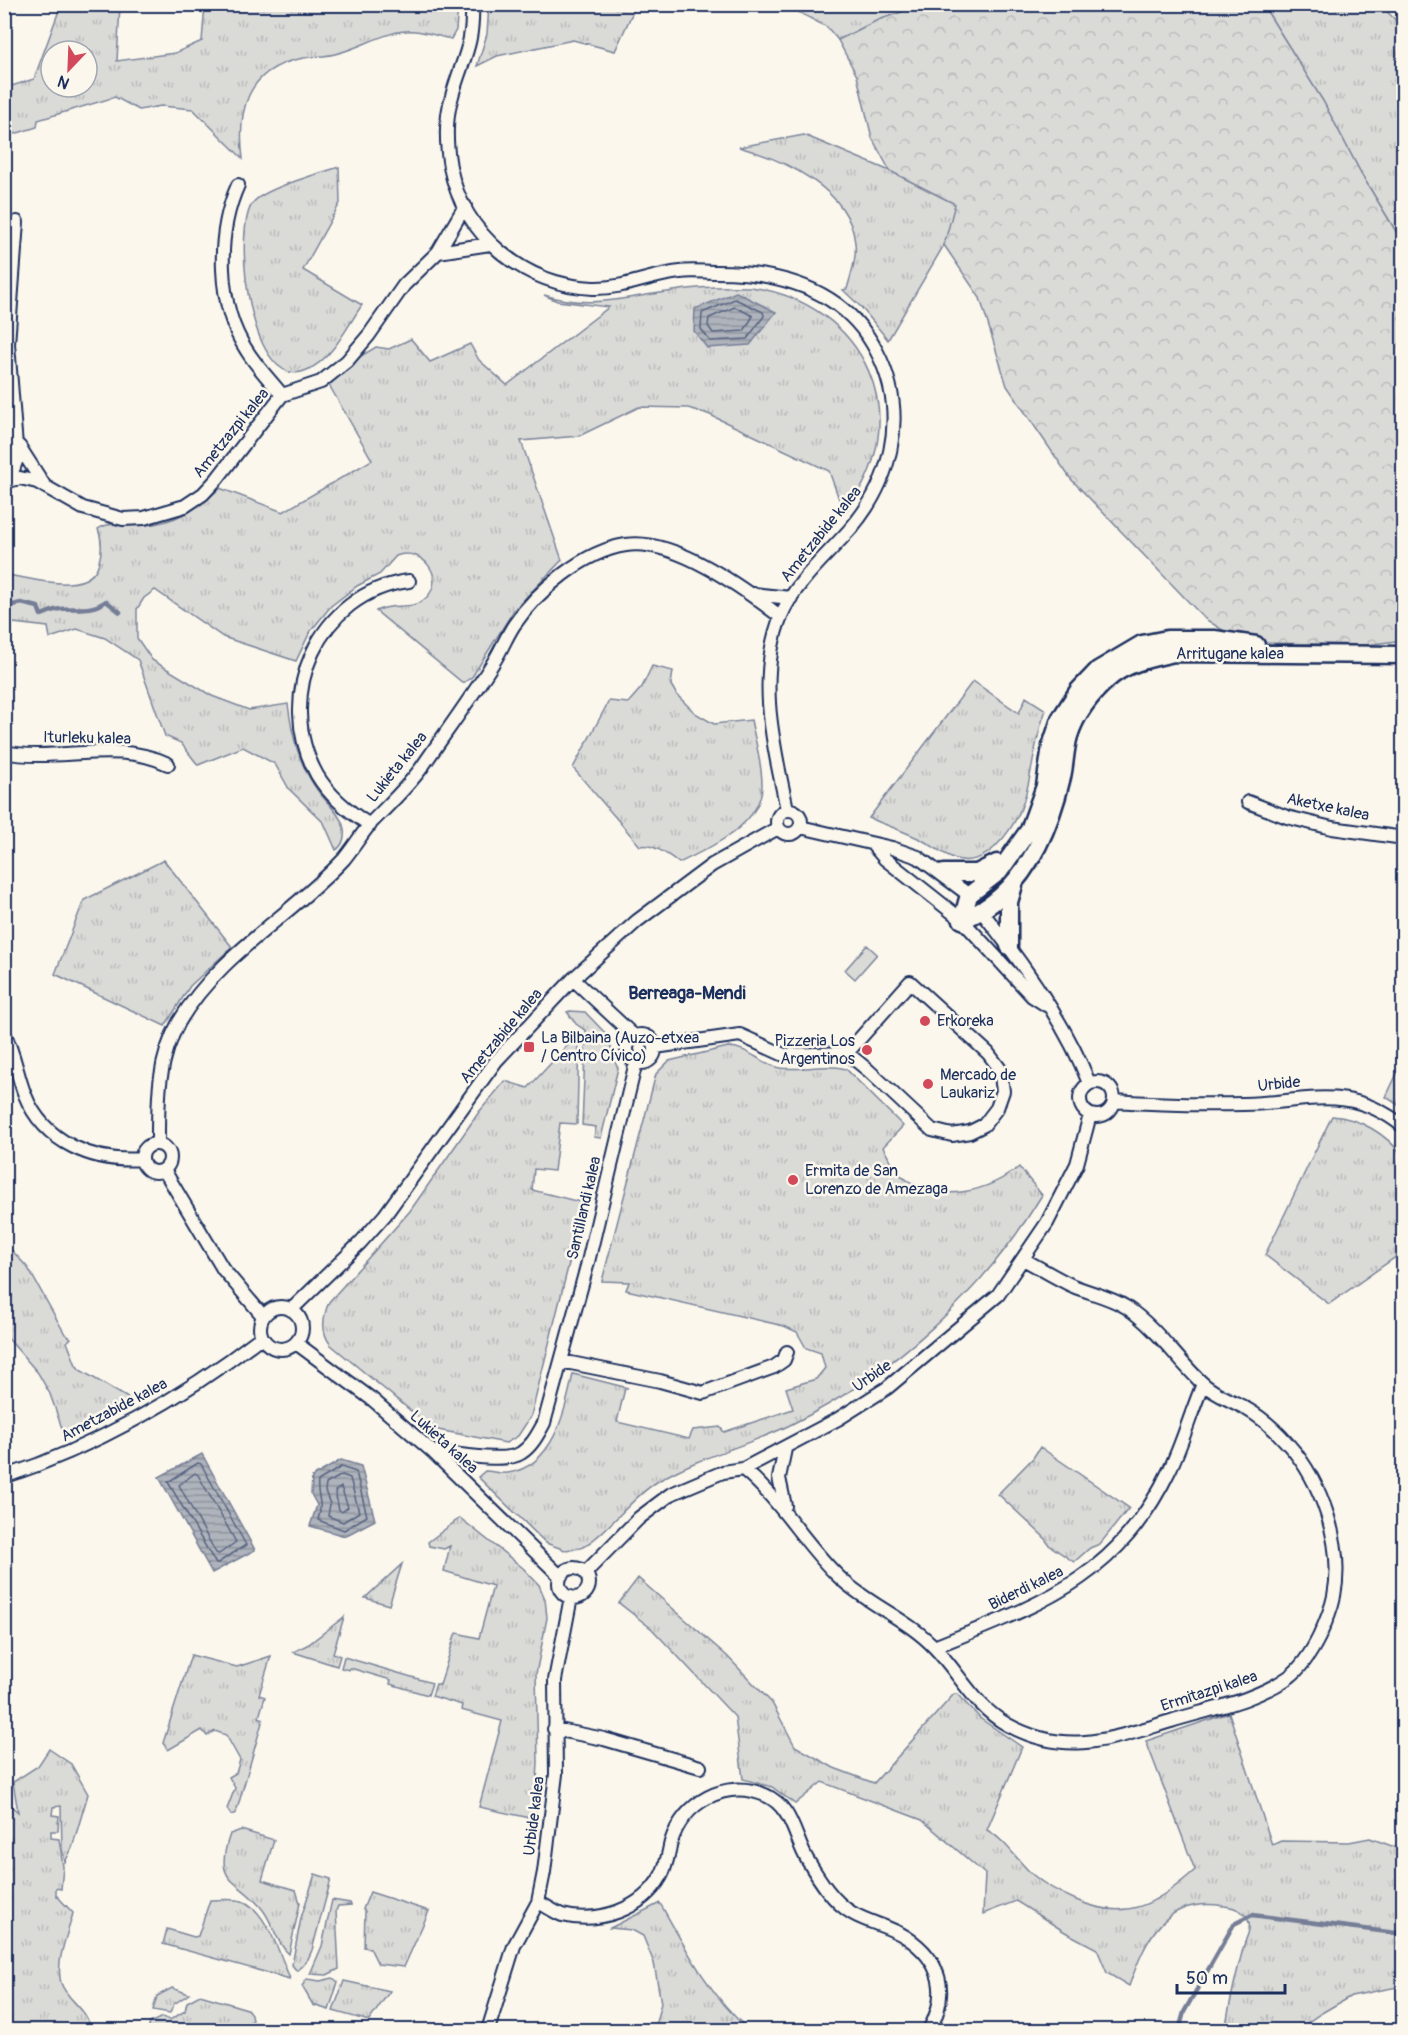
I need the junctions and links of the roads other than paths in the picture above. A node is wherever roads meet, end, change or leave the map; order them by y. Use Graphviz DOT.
graph roads {
  1 [pos="472,4"];
  2 [pos="238,185"];
  3 [pos="465,206"];
  4 [pos="16,222"];
  5 [pos="490,244"];
  6 [pos="438,252"];
  7 [pos="282,395"];
  8 [pos="16,440"];
  9 [pos="7,481"];
  10 [pos="45,487"];
  11 [pos="409,581"];
  12 [pos="751,594"];
  13 [pos="791,598"];
  14 [pos="781,617"];
  15 [pos="1335,654"];
  16 [pos="1404,655"];
  17 [pos="4,752"];
  18 [pos="168,764"];
  19 [pos="1248,802"];
  20 [pos="787,809"];
  21 [pos="370,825"];
  22 [pos="800,826"];
  23 [pos="778,828"];
  24 [pos="1404,838"];
  25 [pos="873,845"];
  26 [pos="1011,855"];
  27 [pos="944,873"];
  28 [pos="1014,884"];
  29 [pos="969,894"];
  30 [pos="982,912"];
  31 [pos="962,920"];
  32 [pos="1009,946"];
  33 [pos="573,979"];
  34 [pos="1046,1005"];
  35 [pos="4,1033"];
  36 [pos="634,1036"];
  37 [pos="655,1047"];
  38 [pos="847,1053"];
  39 [pos="636,1062"];
  40 [pos="1089,1083"];
  41 [pos="1114,1101"];
  42 [pos="1090,1116"];
  43 [pos="1404,1127"];
  44 [pos="158,1144"];
  45 [pos="142,1160"];
  46 [pos="164,1170"];
  47 [pos="1023,1259"];
  48 [pos="291,1310"];
  49 [pos="263,1316"];
  50 [pos="261,1337"];
  51 [pos="296,1343"];
  52 [pos="787,1352"];
  53 [pos="561,1361"];
  54 [pos="1203,1384"];
  55 [pos="785,1449"];
  56 [pos="433,1452"];
  57 [pos="763,1460"];
  58 [pos="743,1469"];
  59 [pos="7,1474"];
  60 [pos="779,1478"];
  61 [pos="760,1483"];
  62 [pos="788,1516"];
  63 [pos="585,1573"];
  64 [pos="560,1576"];
  65 [pos="571,1597"];
  66 [pos="934,1647"];
  67 [pos="554,1729"];
  68 [pos="700,1767"];
  69 [pos="538,1902"];
  70 [pos="488,2031"];
  71 [pos="929,2031"];
  1 -- 3 [label="street, Ametzabide kalea"];
  2 -- 7 [label="street"];
  3 -- 5 [label="street, Ametzabide kalea"];
  3 -- 6 [label="street, Ametzazpi kalea"];
  4 -- 8 [label="street"];
  5 -- 6 [label="street"];
  5 -- 13 [label="street, Ametzabide kalea"];
  6 -- 7 [label="street, Ametzazpi kalea"];
  7 -- 10 [label="street, Ametzazpi kalea"];
  8 -- 9 [label="street"];
  8 -- 10 [label="street"];
  9 -- 10 [label="street, Ametzazpi kalea"];
  11 -- 21 [label="street"];
  12 -- 13 [label="street, Lukieta kalea"];
  12 -- 14 [label="street, Lukieta kalea"];
  12 -- 21 [label="street, Lukieta kalea"];
  13 -- 14 [label="street, Ametzabide kalea"];
  14 -- 20 [label="street, Ametzabide kalea"];
  15 -- 16 [label="street, Arritugane kalea"];
  15 -- 26 [label="street, Arritugane kalea"];
  15 -- 28 [label="street, Arritugane kalea"];
  17 -- 18 [label="street, Iturleku kalea"];
  19 -- 24 [label="street, Aketxe kalea"];
  20 -- 22 [label="street"];
  20 -- 23 [label="street"];
  21 -- 44 [label="street, Lukieta kalea"];
  22 -- 23 [label="street"];
  22 -- 25 [label="street"];
  23 -- 33 [label="street, Ametzabide kalea"];
  25 -- 27 [label="street"];
  25 -- 31 [label="street"];
  26 -- 27 [label="street"];
  26 -- 29 [label="street, Arritugane kalea"];
  27 -- 29 [label="street"];
  28 -- 30 [label="street"];
  28 -- 32 [label="street"];
  29 -- 30 [label="street"];
  29 -- 31 [label="street"];
  30 -- 31 [label="street"];
  30 -- 32 [label="street"];
  31 -- 34 [label="street"];
  32 -- 34 [label="street"];
  33 -- 36 [label="street"];
  33 -- 48 [label="street, Ametzabide kalea"];
  34 -- 40 [label="street"];
  35 -- 45 [label="street"];
  36 -- 37 [label="street"];
  36 -- 39 [label="street"];
  37 -- 38 [label="street"];
  37 -- 39 [label="street"];
  38 -- 38 [label="street"];
  39 -- 53 [label="street, Santillandi kalea"];
  40 -- 41 [label="street"];
  40 -- 42 [label="street"];
  41 -- 42 [label="street"];
  41 -- 43 [label="street, Urbide"];
  42 -- 47 [label="street, Urbide"];
  44 -- 45 [label="street"];
  44 -- 46 [label="street"];
  45 -- 46 [label="street"];
  46 -- 49 [label="street"];
  47 -- 54 [label="street, Ermitazpi kalea"];
  47 -- 55 [label="street, Urbide"];
  48 -- 49 [label="street"];
  48 -- 51 [label="street"];
  49 -- 50 [label="street"];
  50 -- 51 [label="street"];
  50 -- 59 [label="street, Ametzabide kalea"];
  51 -- 56 [label="street, Lukieta kalea"];
  52 -- 53 [label="street"];
  53 -- 56 [label="street, Santillandi kalea"];
  54 -- 66 [label="street, Biderdi kalea"];
  54 -- 66 [label="street, Ermitazpi kalea"];
  55 -- 57 [label="street, Urbide"];
  55 -- 60 [label="street, Ermitazpi kalea"];
  56 -- 64 [label="street, Lukieta kalea"];
  57 -- 58 [label="street, Urbide"];
  57 -- 60 [label="street, Ermitazpi kalea"];
  57 -- 61 [label="street"];
  58 -- 61 [label="street, Ermitazpi kalea"];
  58 -- 63 [label="street, Urbide"];
  60 -- 62 [label="street, Ermitazpi kalea"];
  61 -- 62 [label="street, Ermitazpi kalea"];
  62 -- 66 [label="street, Ermitazpi kalea"];
  63 -- 64 [label="street"];
  63 -- 65 [label="street"];
  64 -- 65 [label="street"];
  65 -- 67 [label="street, Urbide kalea"];
  67 -- 68 [label="street"];
  67 -- 69 [label="street, Urbide kalea"];
  69 -- 70 [label="street, Urbide kalea"];
  69 -- 71 [label="street"];
}
